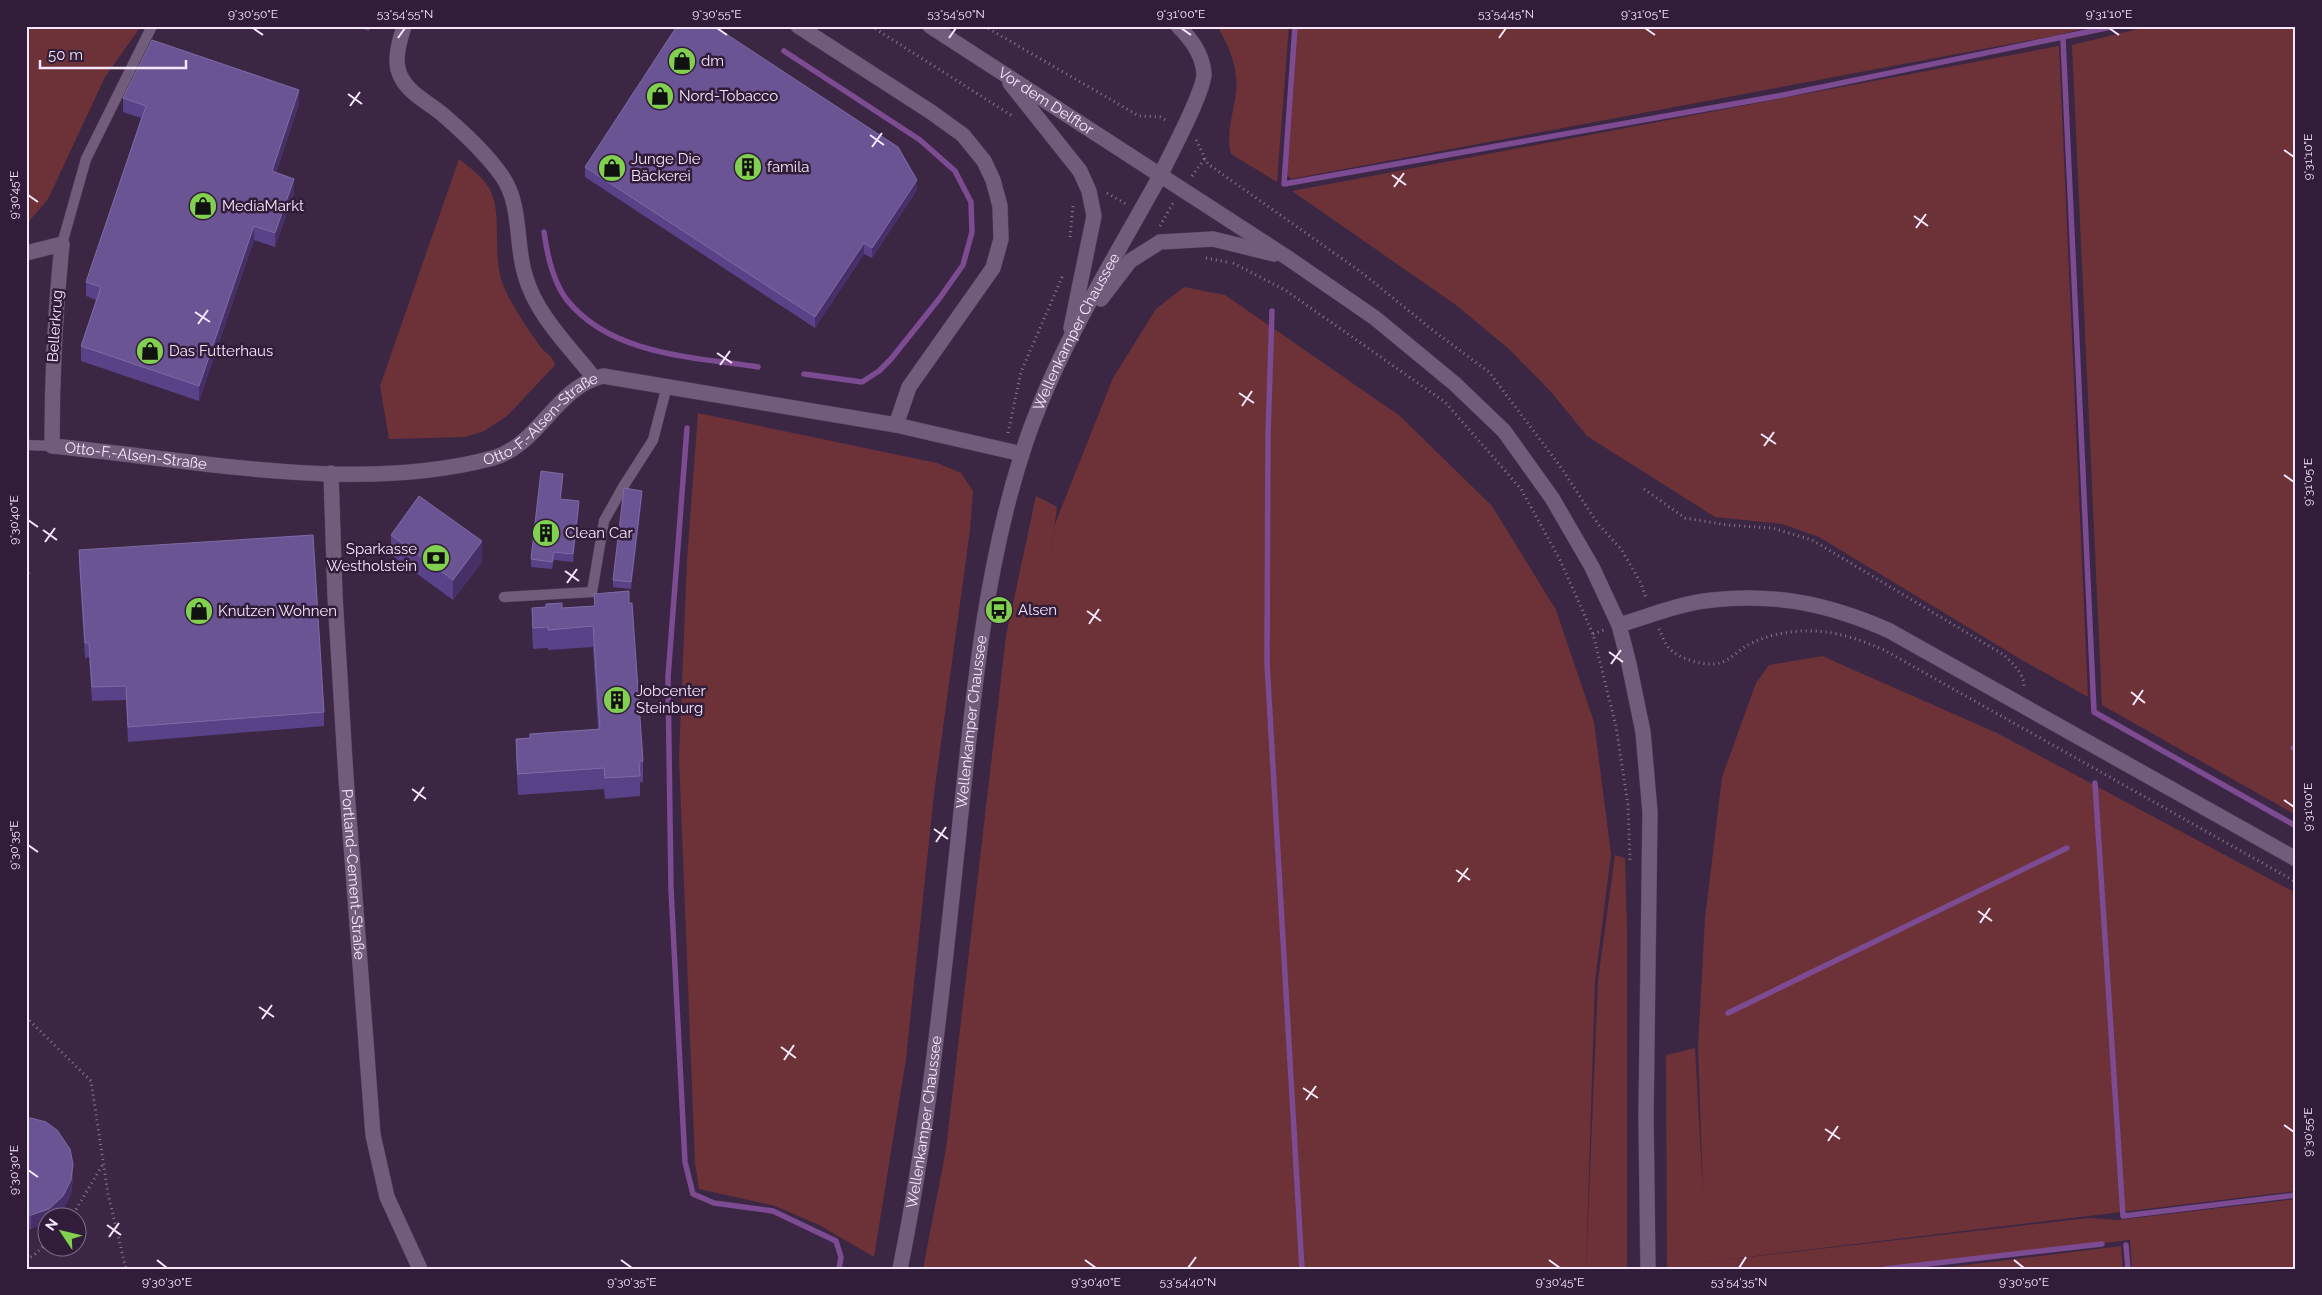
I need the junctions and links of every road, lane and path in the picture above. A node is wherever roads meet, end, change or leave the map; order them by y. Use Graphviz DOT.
graph roads {
  1 [pos="152,26"];
  2 [pos="404,26"];
  3 [pos="798,26"];
  4 [pos="871,26"];
  5 [pos="930,26"];
  6 [pos="984,26"];
  7 [pos="1178,26"];
  8 [pos="1002,72"];
  9 [pos="1021,122"];
  10 [pos="1182,130"];
  11 [pos="1205,158"];
  12 [pos="1160,176"];
  13 [pos="1086,183"];
  14 [pos="1140,213"];
  15 [pos="1160,226"];
  16 [pos="1070,243"];
  17 [pos="62,244"];
  18 [pos="26,253"];
  19 [pos="1200,256"];
  20 [pos="1288,258"];
  21 [pos="1064,271"];
  22 [pos="1069,342"];
  23 [pos="594,378"];
  24 [pos="667,386"];
  25 [pos="896,425"];
  26 [pos="26,445"];
  27 [pos="52,446"];
  28 [pos="1004,449"];
  29 [pos="1022,454"];
  30 [pos="331,473"];
  31 [pos="1644,489"];
  32 [pos="26,558"];
  33 [pos="26,579"];
  34 [pos="504,597"];
  35 [pos="1652,614"];
  36 [pos="1619,625"];
  37 [pos="2024,706"];
  38 [pos="2296,859"];
  39 [pos="1630,864"];
  40 [pos="2296,882"];
  41 [pos="26,1017"];
  42 [pos="103,1164"];
  43 [pos="77,1208"];
  44 [pos="38,1251"];
  45 [pos="26,1259"];
  46 [pos="126,1269"];
  47 [pos="420,1269"];
  48 [pos="900,1269"];
  49 [pos="1648,1269"];
  1 -- 17 [label="lane"];
  2 -- 23 [label="street"];
  3 -- 25 [label="street"];
  4 -- 9 [label="path"];
  5 -- 8 [label="street, Vor dem Delftor"];
  6 -- 10 [label="path"];
  7 -- 10 [label="street, Wellenkamper Chaussee"];
  8 -- 12 [label="street, Vor dem Delftor"];
  8 -- 13 [label="street"];
  10 -- 12 [label="street, Wellenkamper Chaussee"];
  11 -- 35 [label="path"];
  12 -- 14 [label="street, Wellenkamper Chaussee"];
  12 -- 20 [label="street, Vor dem Delftor"];
  13 -- 14 [label="path"];
  13 -- 16 [label="path"];
  13 -- 22 [label="street"];
  14 -- 15 [label="path"];
  14 -- 22 [label="street, Wellenkamper Chaussee"];
  17 -- 18 [label="street"];
  17 -- 27 [label="street, Bellerkrug"];
  19 -- 39 [label="path"];
  20 -- 22 [label="street"];
  20 -- 36 [label="street, Vor dem Delftor"];
  21 -- 28 [label="path"];
  22 -- 29 [label="street, Wellenkamper Chaussee"];
  23 -- 24 [label="street, Otto-F.-Alsen-Straße"];
  23 -- 30 [label="street, Otto-F.-Alsen-Straße"];
  24 -- 25 [label="street, Otto-F.-Alsen-Straße"];
  24 -- 34 [label="lane"];
  25 -- 28 [label="street, Otto-F.-Alsen-Straße"];
  26 -- 27 [label="lane"];
  27 -- 30 [label="street, Otto-F.-Alsen-Straße"];
  28 -- 29 [label="street, Otto-F.-Alsen-Straße"];
  29 -- 48 [label="street, Wellenkamper Chaussee"];
  30 -- 47 [label="street, Portland-Cement-Straße"];
  31 -- 37 [label="path"];
  32 -- 33 [label="path"];
  35 -- 36 [label="street"];
  35 -- 37 [label="street"];
  35 -- 40 [label="path"];
  36 -- 49 [label="street, Vor dem Delftor"];
  37 -- 38 [label="street"];
  41 -- 42 [label="path"];
  42 -- 43 [label="path"];
  42 -- 46 [label="path"];
  44 -- 45 [label="path"];
}
